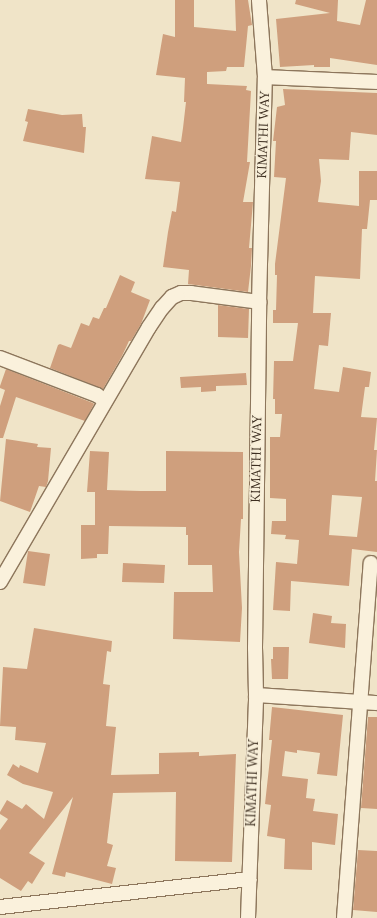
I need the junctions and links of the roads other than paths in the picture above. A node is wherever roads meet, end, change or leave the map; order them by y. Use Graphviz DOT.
graph roads {
  1 [pos="259,0"];
  2 [pos="265,77"];
  3 [pos="377,82"];
  4 [pos="260,302"];
  5 [pos="0,358"];
  6 [pos="105,401"];
  7 [pos="371,563"];
  8 [pos="0,582"];
  9 [pos="256,695"];
  10 [pos="361,701"];
  11 [pos="377,703"];
  12 [pos="250,879"];
  13 [pos="0,907"];
  14 [pos="248,918"];
  15 [pos="344,918"];
  1 -- 2 [label="street, KIMATHI WAY"];
  2 -- 3 [label="street"];
  2 -- 4 [label="street, KIMATHI WAY"];
  4 -- 6 [label="street"];
  4 -- 9 [label="street, KIMATHI WAY"];
  5 -- 6 [label="street"];
  6 -- 8 [label="street"];
  7 -- 10 [label="street"];
  9 -- 10 [label="street"];
  9 -- 12 [label="street, KIMATHI WAY"];
  10 -- 11 [label="street"];
  10 -- 15 [label="street"];
  12 -- 13 [label="street"];
  12 -- 14 [label="street, KIMATHI WAY"];
}
